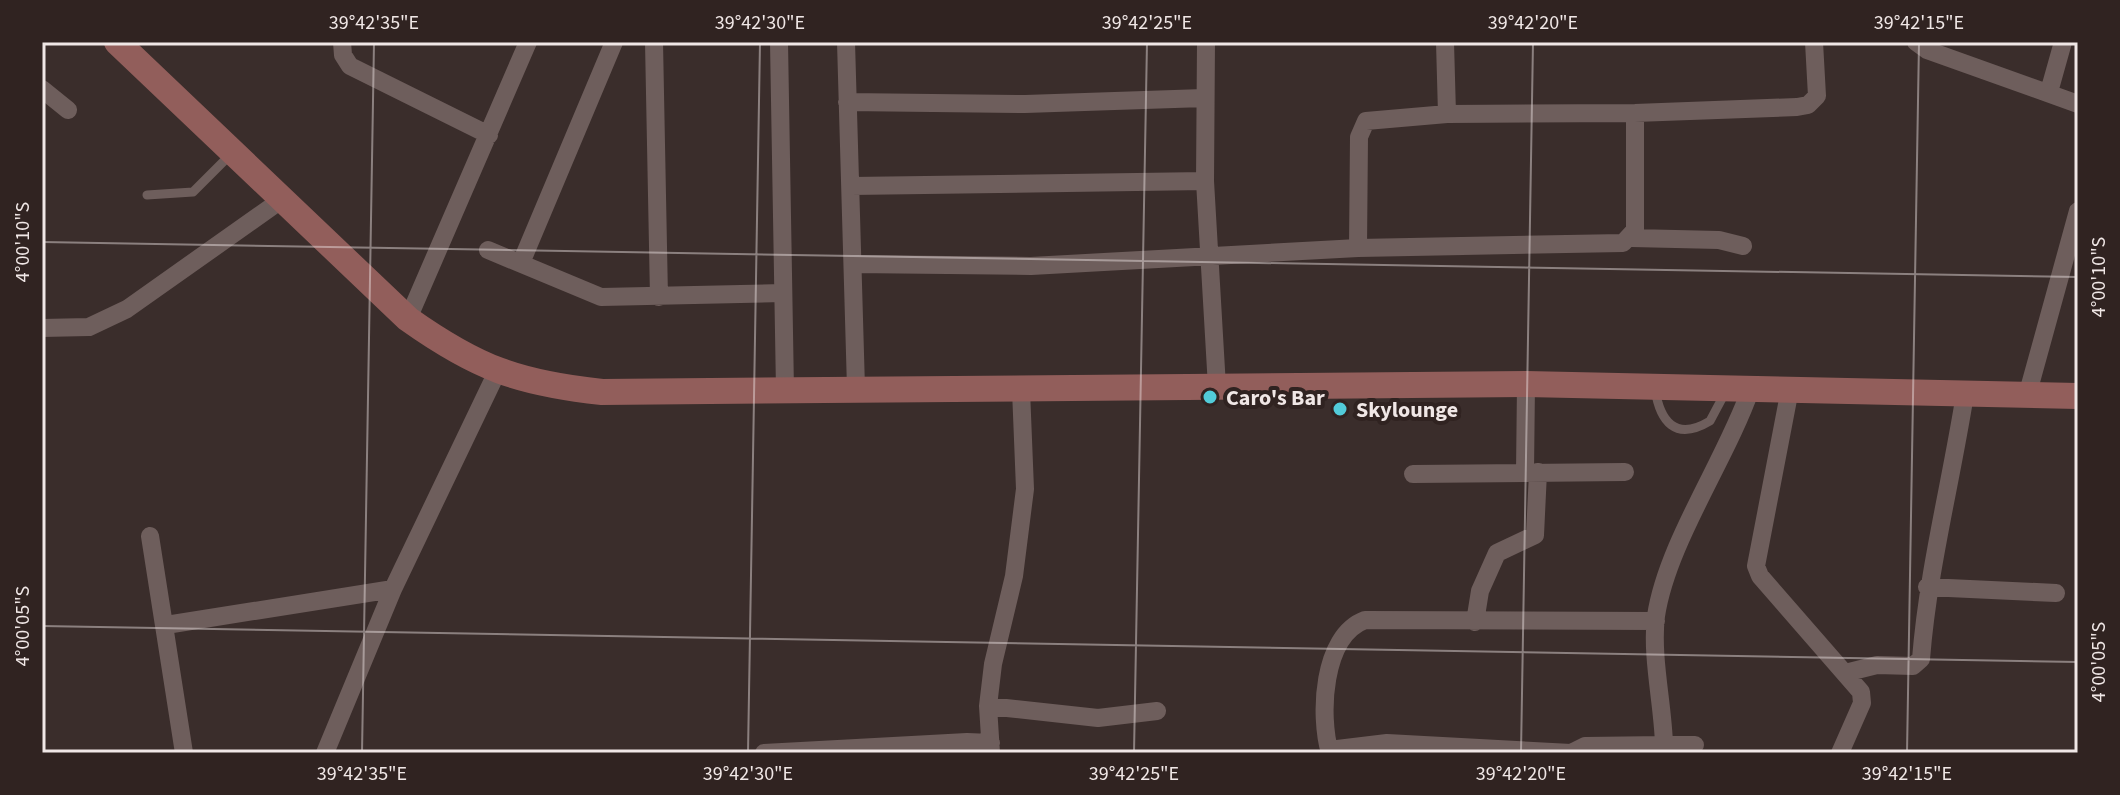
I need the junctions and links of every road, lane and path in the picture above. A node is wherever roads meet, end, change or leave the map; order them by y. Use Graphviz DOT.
graph roads {
  1 [pos="342,42"];
  2 [pos="528,42"];
  3 [pos="614,42"];
  4 [pos="654,42"];
  5 [pos="779,42"];
  6 [pos="846,42"];
  7 [pos="1206,42"];
  8 [pos="1445,42"];
  9 [pos="1814,42"];
  10 [pos="1916,42"];
  11 [pos="2063,42"];
  12 [pos="126,45"];
  13 [pos="42,89"];
  14 [pos="2049,92"];
  15 [pos="1204,98"];
  16 [pos="847,102"];
  17 [pos="2078,104"];
  18 [pos="68,110"];
  19 [pos="1635,113"];
  20 [pos="1447,114"];
  21 [pos="489,135"];
  22 [pos="233,152"];
  23 [pos="1205,181"];
  24 [pos="851,186"];
  25 [pos="147,195"];
  26 [pos="284,198"];
  27 [pos="2078,211"];
  28 [pos="1632,238"];
  29 [pos="1743,246"];
  30 [pos="1358,248"];
  31 [pos="488,250"];
  32 [pos="1210,256"];
  33 [pos="521,263"];
  34 [pos="853,264"];
  35 [pos="783,293"];
  36 [pos="659,297"];
  37 [pos="408,319"];
  38 [pos="42,328"];
  39 [pos="497,372"];
  40 [pos="1526,384"];
  41 [pos="1655,386"];
  42 [pos="1217,387"];
  43 [pos="856,388"];
  44 [pos="1739,388"];
  45 [pos="1790,389"];
  46 [pos="785,390"];
  47 [pos="1021,390"];
  48 [pos="1965,394"];
  49 [pos="2027,396"];
  50 [pos="2078,396"];
  51 [pos="1531,472"];
  52 [pos="1625,472"];
  53 [pos="1413,474"];
  54 [pos="150,536"];
  55 [pos="1927,587"];
  56 [pos="393,589"];
  57 [pos="2056,593"];
  58 [pos="1656,621"];
  59 [pos="1475,622"];
  60 [pos="166,625"];
  61 [pos="1845,673"];
  62 [pos="988,706"];
  63 [pos="1157,711"];
  64 [pos="1664,745"];
  65 [pos="1695,745"];
  66 [pos="991,748"];
  67 [pos="1329,751"];
  68 [pos="184,753"];
  69 [pos="325,753"];
  70 [pos="764,753"];
  71 [pos="1571,753"];
  72 [pos="1840,753"];
  1 -- 21 [label="street"];
  2 -- 21 [label="street"];
  3 -- 33 [label="street"];
  4 -- 36 [label="street"];
  5 -- 35 [label="street"];
  6 -- 16 [label="street"];
  7 -- 15 [label="street"];
  8 -- 20 [label="street"];
  9 -- 19 [label="street"];
  10 -- 14 [label="street"];
  11 -- 14 [label="street"];
  12 -- 22 [label="main road"];
  13 -- 18 [label="street"];
  14 -- 17 [label="street"];
  15 -- 16 [label="street"];
  15 -- 23 [label="street"];
  16 -- 24 [label="street"];
  19 -- 20 [label="street"];
  19 -- 28 [label="street"];
  20 -- 30 [label="street"];
  21 -- 37 [label="street"];
  22 -- 25 [label="lane"];
  22 -- 26 [label="main road"];
  23 -- 24 [label="street"];
  23 -- 32 [label="street"];
  24 -- 34 [label="street"];
  26 -- 37 [label="main road"];
  26 -- 38 [label="street"];
  27 -- 49 [label="street"];
  28 -- 29 [label="street"];
  28 -- 30 [label="street"];
  30 -- 32 [label="street"];
  31 -- 33 [label="street"];
  32 -- 34 [label="street"];
  32 -- 42 [label="street"];
  33 -- 36 [label="street"];
  34 -- 43 [label="street"];
  35 -- 36 [label="street"];
  35 -- 46 [label="street"];
  37 -- 39 [label="main road"];
  39 -- 46 [label="main road"];
  39 -- 56 [label="street"];
  40 -- 41 [label="main road"];
  40 -- 42 [label="main road"];
  40 -- 51 [label="street"];
  41 -- 44 [label="main road"];
  41 -- 44 [label="lane"];
  42 -- 47 [label="main road"];
  43 -- 46 [label="main road"];
  43 -- 47 [label="main road"];
  44 -- 45 [label="main road"];
  44 -- 58 [label="street"];
  45 -- 48 [label="main road"];
  45 -- 61 [label="street"];
  47 -- 62 [label="street"];
  48 -- 49 [label="main road"];
  48 -- 55 [label="street"];
  49 -- 50 [label="main road"];
  51 -- 52 [label="street"];
  51 -- 53 [label="street"];
  51 -- 59 [label="street"];
  54 -- 60 [label="street"];
  55 -- 57 [label="street"];
  55 -- 61 [label="street"];
  56 -- 60 [label="street"];
  56 -- 69 [label="street"];
  58 -- 59 [label="street"];
  58 -- 64 [label="street"];
  59 -- 67 [label="street"];
  60 -- 68 [label="street"];
  61 -- 72 [label="street"];
  62 -- 63 [label="street"];
  62 -- 66 [label="street"];
  64 -- 65 [label="street"];
  64 -- 71 [label="street"];
  66 -- 70 [label="street"];
  67 -- 71 [label="street"];
}
